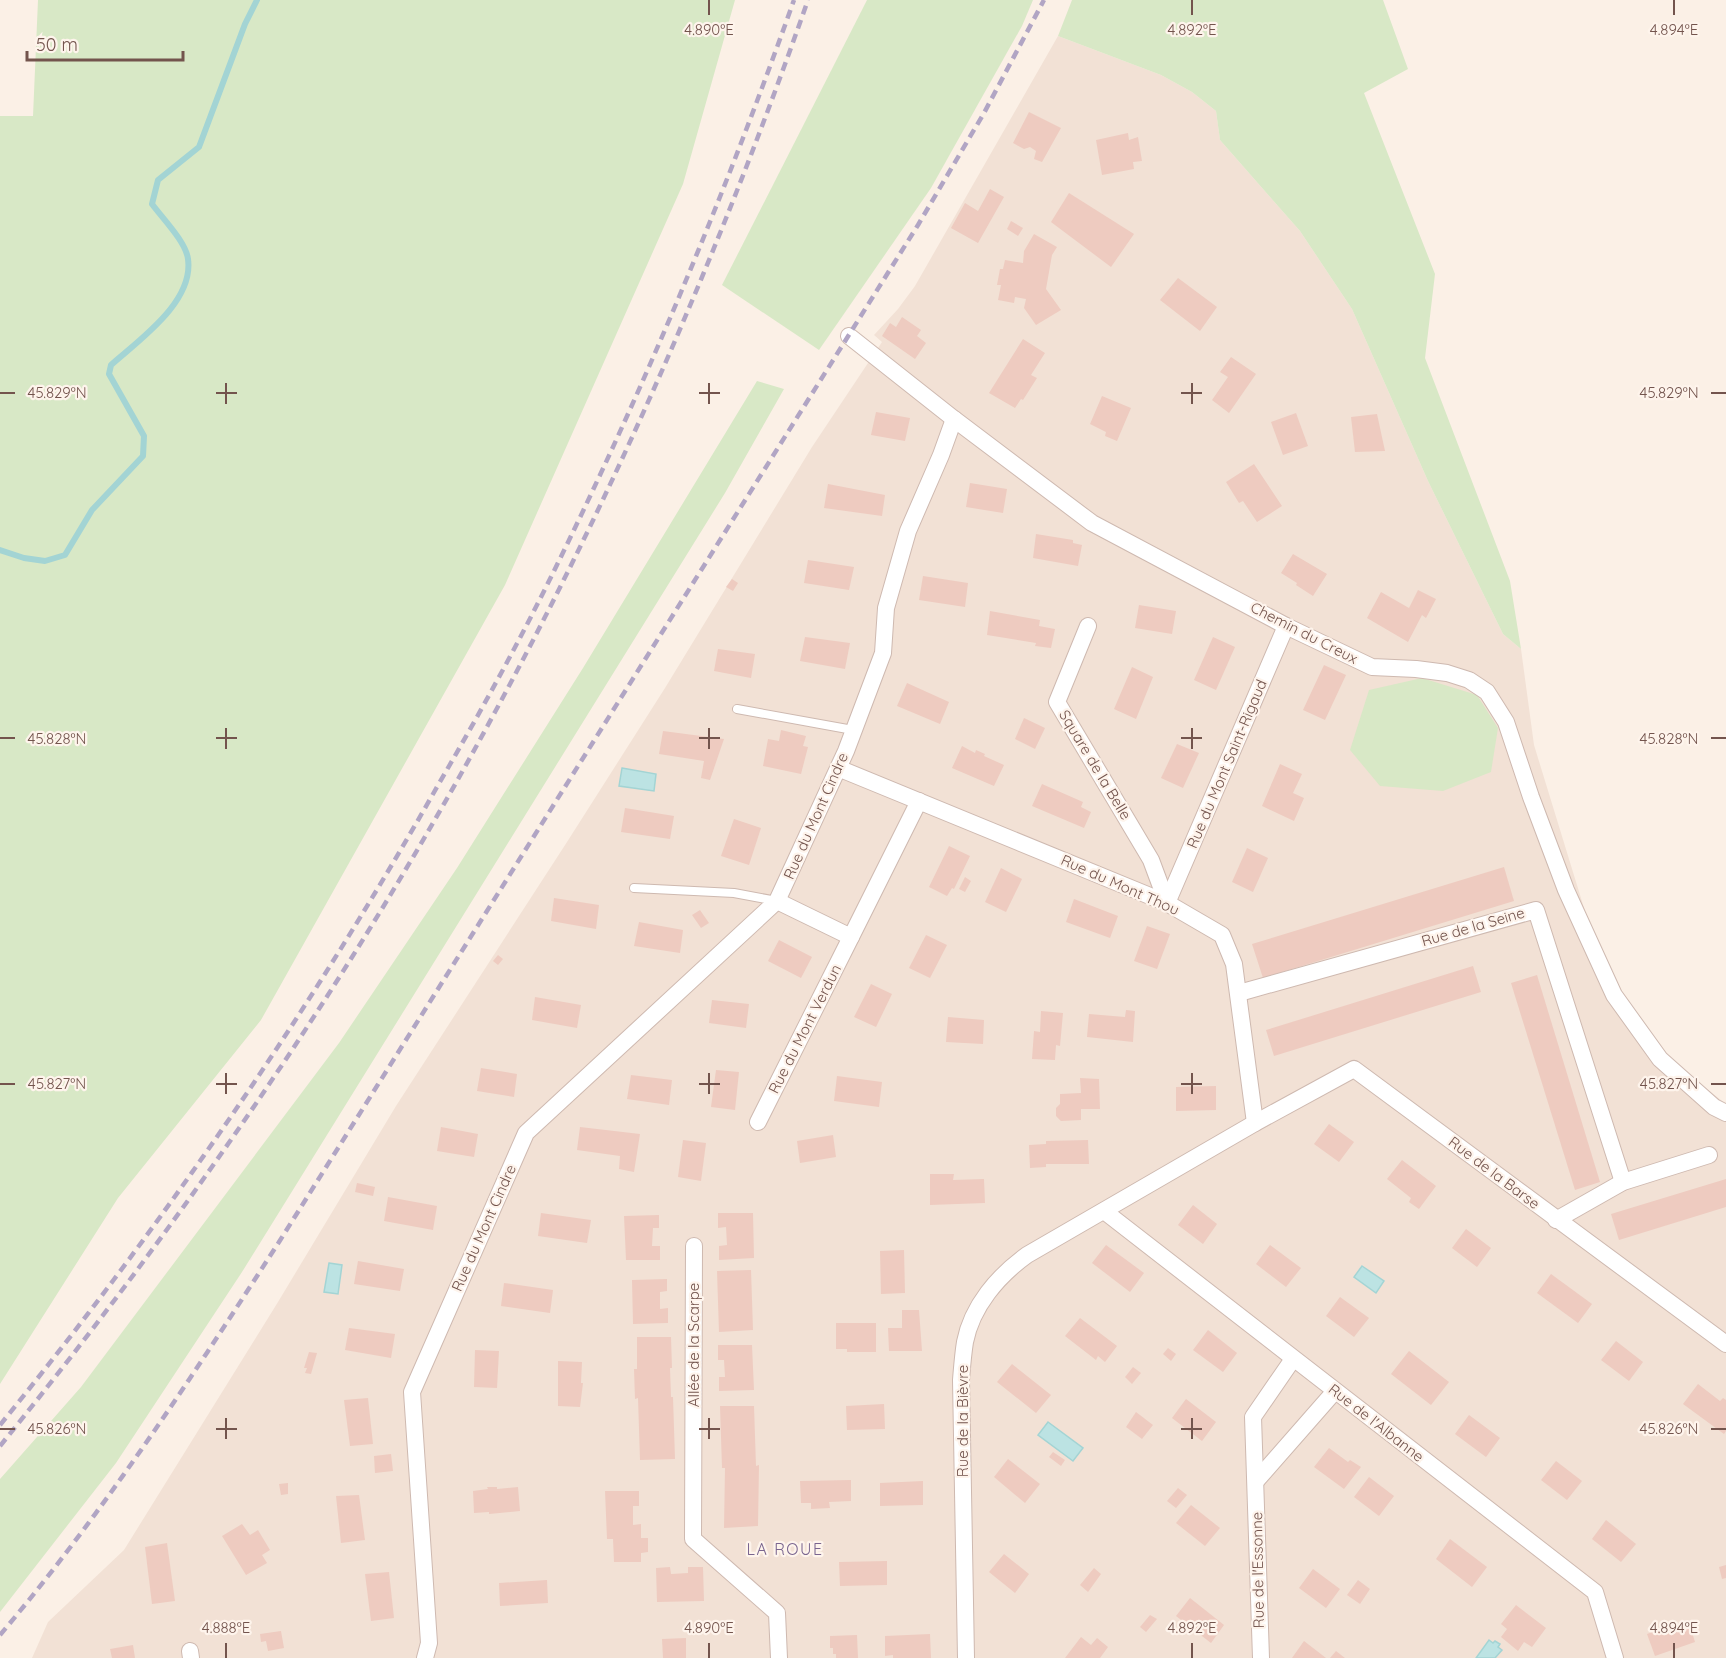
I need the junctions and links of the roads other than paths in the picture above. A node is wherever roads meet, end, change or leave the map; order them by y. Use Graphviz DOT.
graph roads {
  1 [pos="849,336"];
  2 [pos="954,419"];
  3 [pos="1088,626"];
  4 [pos="1286,626"];
  5 [pos="737,709"];
  6 [pos="853,730"];
  7 [pos="838,768"];
  8 [pos="920,801"];
  9 [pos="634,888"];
  10 [pos="777,901"];
  11 [pos="1167,903"];
  12 [pos="851,937"];
  13 [pos="1239,993"];
  14 [pos="1726,1113"];
  15 [pos="758,1122"];
  16 [pos="1255,1123"];
  17 [pos="1709,1155"];
  18 [pos="1623,1182"];
  19 [pos="1104,1210"];
  20 [pos="1556,1220"];
  21 [pos="694,1246"];
  22 [pos="1726,1344"];
  23 [pos="1293,1359"];
  24 [pos="1335,1391"];
  25 [pos="1256,1481"];
  26 [pos="425,1658"];
  27 [pos="779,1658"];
  28 [pos="966,1658"];
  29 [pos="1261,1658"];
  30 [pos="1615,1658"];
  1 -- 2 [label="street, Chemin du Creux"];
  2 -- 4 [label="street, Chemin du Creux"];
  2 -- 6 [label="street, Rue du Mont Cindre"];
  3 -- 11 [label="street, Square de la Belle"];
  4 -- 11 [label="street, Rue du Mont Saint-Rigaud"];
  4 -- 14 [label="street, Chemin du Creux"];
  5 -- 6 [label="lane, Rue du Mont Cindre"];
  6 -- 7 [label="street, Rue du Mont Cindre"];
  7 -- 8 [label="street, Rue du Mont Thou"];
  7 -- 10 [label="street, Rue du Mont Cindre"];
  8 -- 11 [label="street, Rue du Mont Thou"];
  8 -- 12 [label="street, Rue du Mont Verdun"];
  9 -- 10 [label="lane"];
  10 -- 12 [label="street"];
  10 -- 26 [label="street, Rue du Mont Cindre"];
  11 -- 13 [label="street, Rue du Mont Thou"];
  12 -- 15 [label="street, Rue du Mont Verdun"];
  13 -- 16 [label="street, Rue du Mont Thou"];
  13 -- 18 [label="street, Rue de la Seine"];
  16 -- 19 [label="street, Rue de la Bièvre"];
  16 -- 20 [label="street, Rue de la Barse"];
  17 -- 18 [label="street"];
  18 -- 20 [label="street"];
  19 -- 23 [label="street, Rue de l'Albanne"];
  19 -- 28 [label="street, Rue de la Bièvre"];
  20 -- 22 [label="street, Rue de la Barse"];
  21 -- 27 [label="street, Allée de la Scarpe"];
  23 -- 24 [label="street, Rue de l'Albanne"];
  23 -- 25 [label="street, Rue de l'Essonne"];
  24 -- 25 [label="street"];
  24 -- 30 [label="street, Rue de l'Albanne"];
  25 -- 29 [label="street, Rue de l'Essonne"];
}
